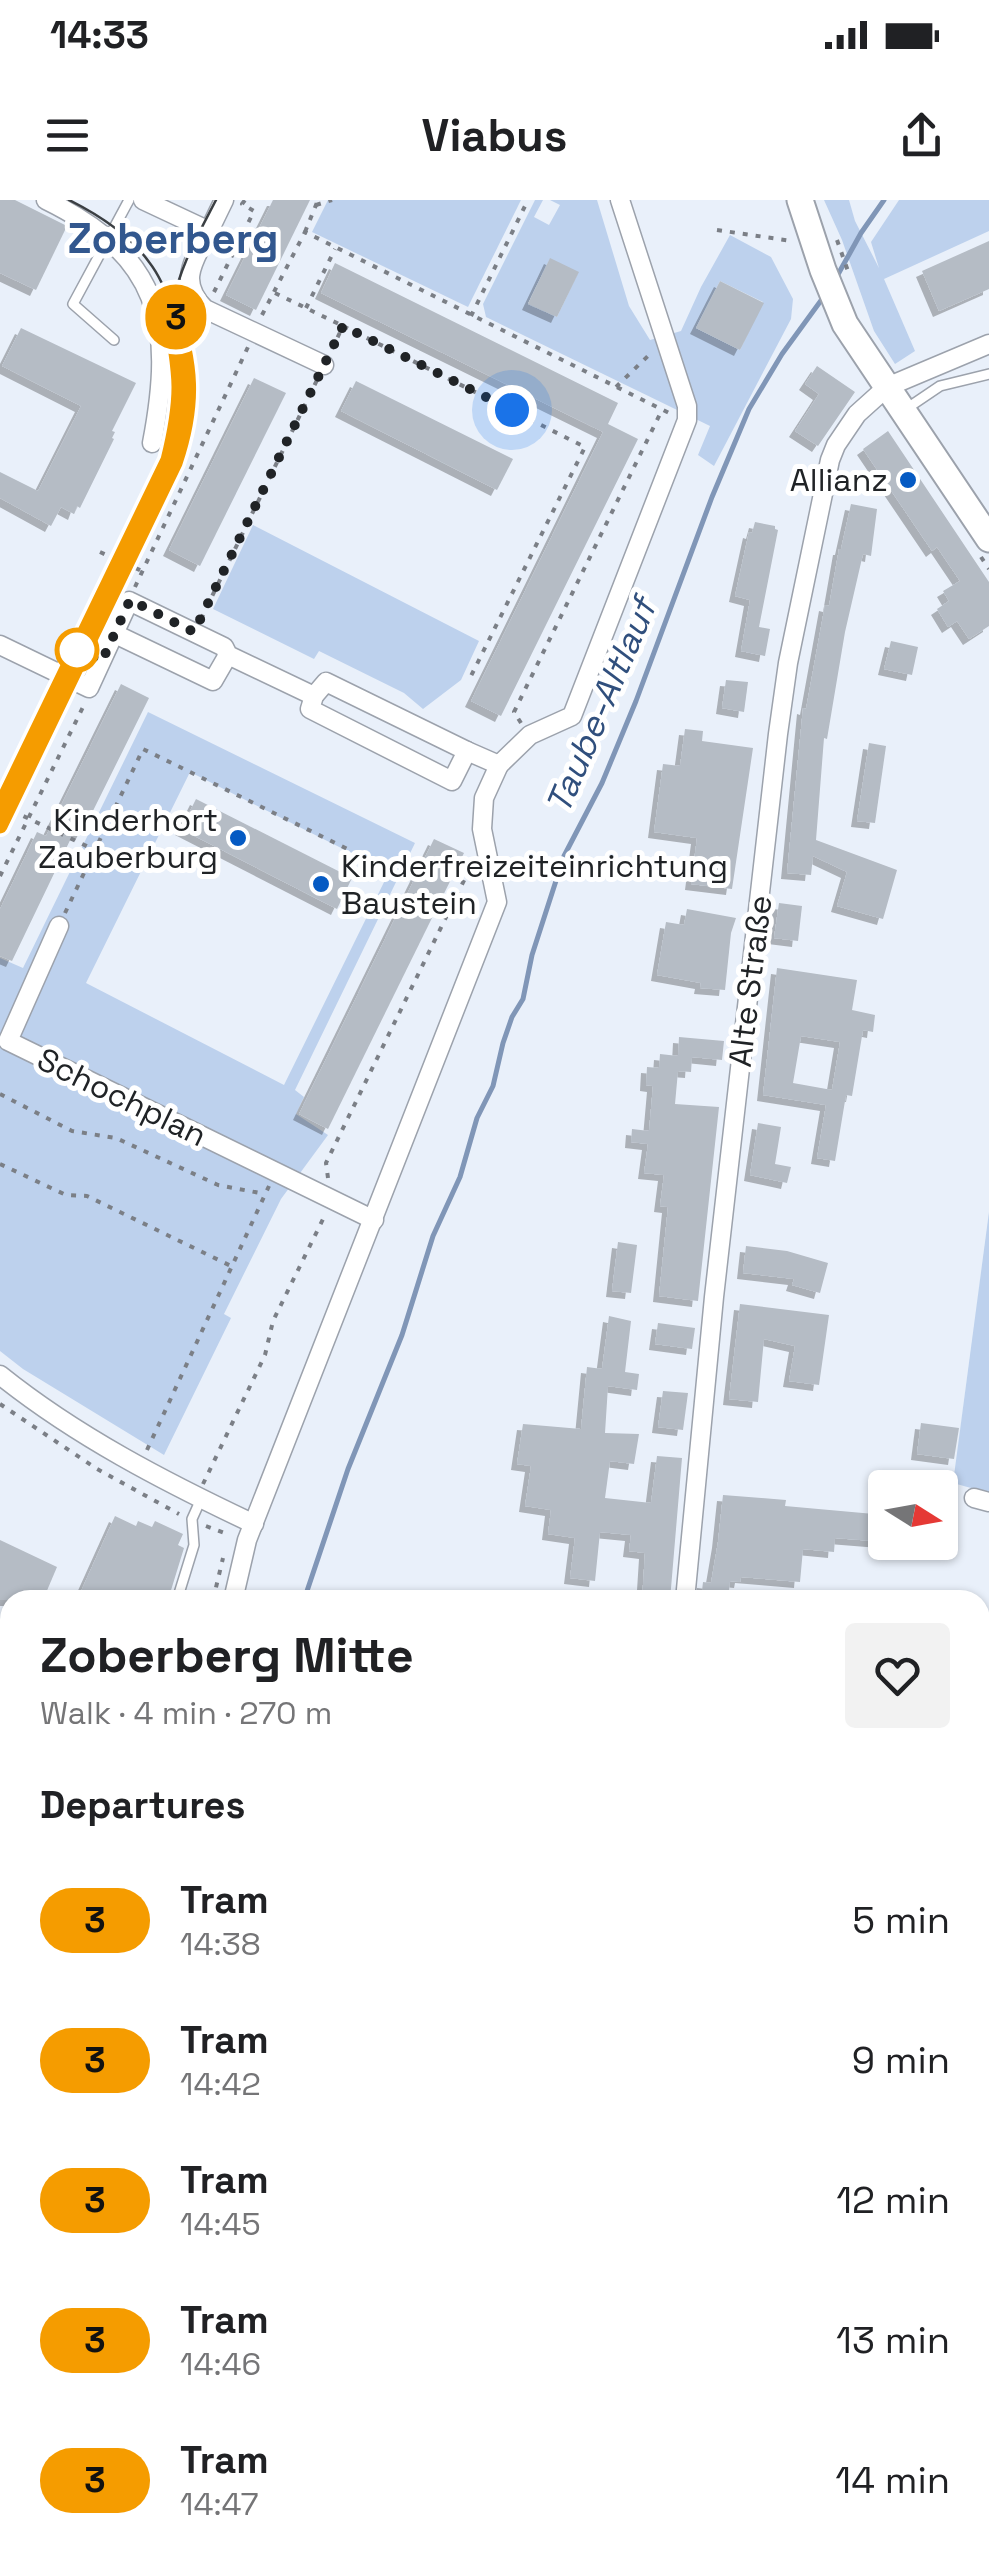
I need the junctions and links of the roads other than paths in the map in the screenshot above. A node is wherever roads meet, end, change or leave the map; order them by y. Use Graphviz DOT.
graph roads {
  1 [pos="46,200"];
  2 [pos="129,200"];
  3 [pos="144,200"];
  4 [pos="224,200"];
  5 [pos="620,200"];
  6 [pos="800,200"];
  7 [pos="171,206"];
  8 [pos="208,232"];
  9 [pos="108,238"];
  10 [pos="114,340"];
  11 [pos="989,344"];
  12 [pos="324,365"];
  13 [pos="989,374"];
  14 [pos="887,387"];
  15 [pos="904,411"];
  16 [pos="152,443"];
  17 [pos="989,538"];
  18 [pos="114,634"];
  19 [pos="0,644"];
  20 [pos="228,655"];
  21 [pos="314,696"];
  22 [pos="467,750"];
  23 [pos="498,765"];
  24 [pos="59,926"];
  25 [pos="374,1220"];
  26 [pos="0,1375"];
  27 [pos="199,1498"];
  28 [pos="254,1524"];
  29 [pos="180,1590"];
  30 [pos="235,1590"];
  31 [pos="686,1590"];
  1 -- 9 [label="street"];
  2 -- 9 [label="lane"];
  3 -- 7 [label="street"];
  4 -- 8 [label="street"];
  5 -- 23 [label="street"];
  6 -- 14 [label="main road"];
  7 -- 8 [label="street"];
  8 -- 12 [label="street"];
  9 -- 10 [label="lane"];
  9 -- 16 [label="street"];
  11 -- 14 [label="street"];
  13 -- 15 [label="lane"];
  14 -- 15 [label="main road"];
  14 -- 31 [label="street, Alte Straße"];
  15 -- 17 [label="main road"];
  18 -- 19 [label="street"];
  18 -- 20 [label="street"];
  18 -- 20 [label="street"];
  20 -- 21 [label="street"];
  21 -- 22 [label="street"];
  21 -- 22 [label="street"];
  22 -- 23 [label="street"];
  23 -- 25 [label="street"];
  24 -- 25 [label="street, Schochplan"];
  25 -- 28 [label="street"];
  26 -- 27 [label="street"];
  27 -- 28 [label="street"];
  27 -- 29 [label="lane"];
  28 -- 30 [label="street"];
}
